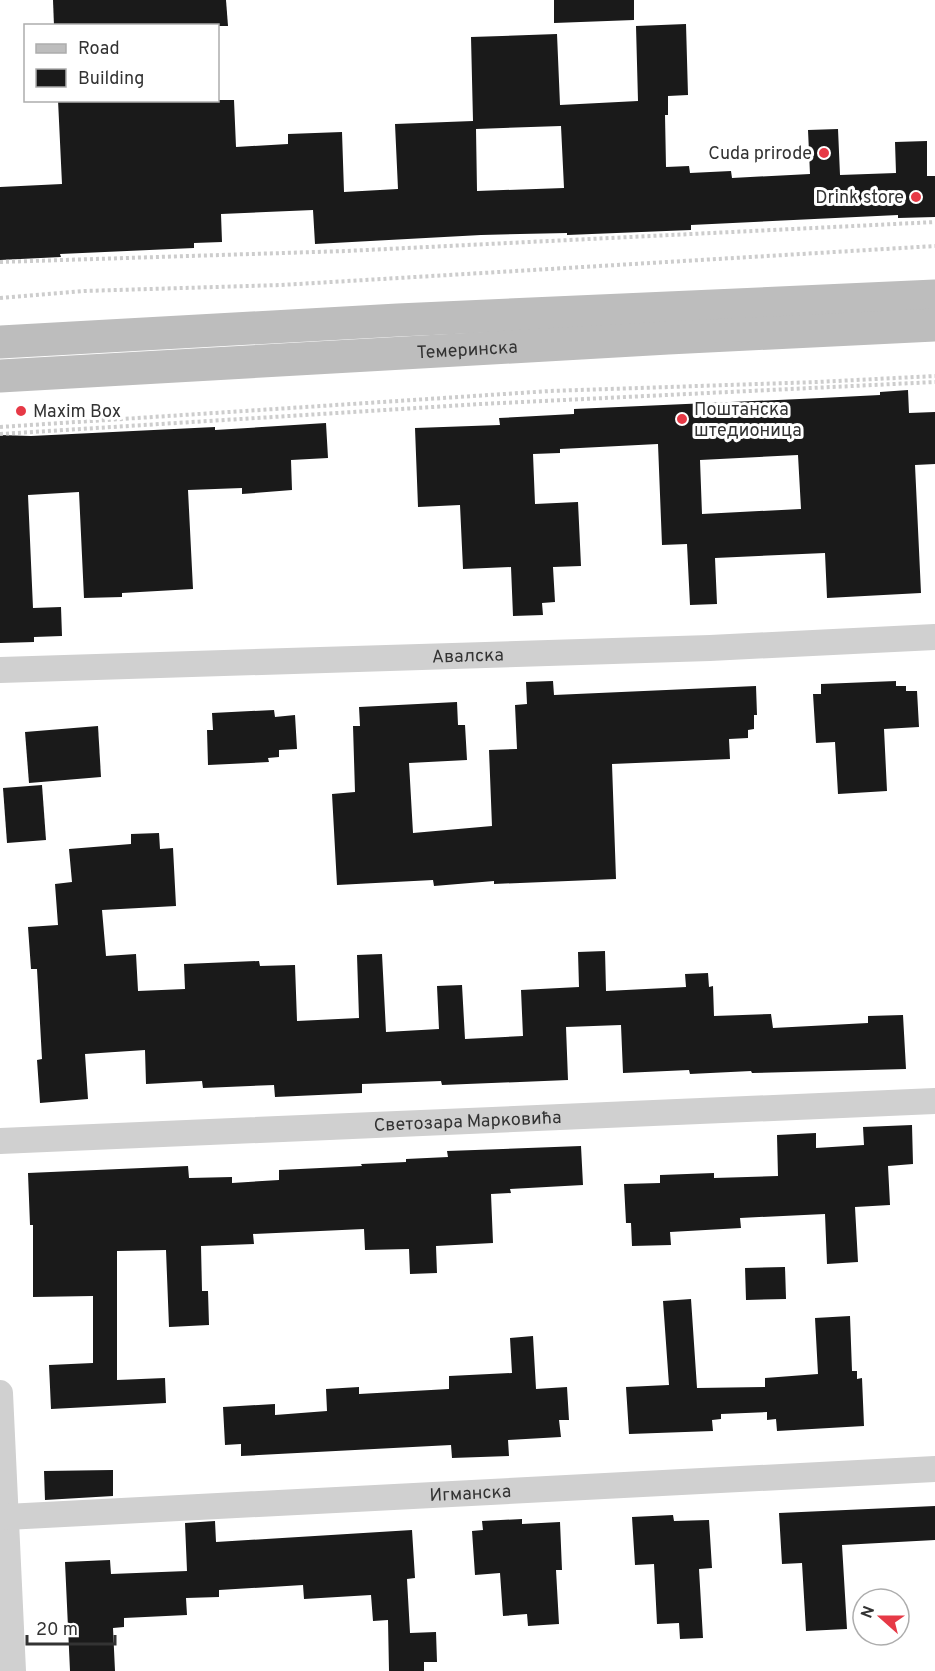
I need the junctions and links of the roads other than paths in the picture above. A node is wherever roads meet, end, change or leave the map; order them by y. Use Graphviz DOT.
graph roads {
  1 [pos="935,296"];
  2 [pos="935,325"];
  3 [pos="0,342"];
  4 [pos="0,376"];
  5 [pos="935,637"];
  6 [pos="0,670"];
  7 [pos="935,1101"];
  8 [pos="0,1141"];
  9 [pos="0,1393"];
  10 [pos="935,1469"];
  11 [pos="6,1517"];
  12 [pos="13,1671"];
  1 -- 3 [label="main road, Темеринска"];
  2 -- 4 [label="main road, Темеринска"];
  5 -- 6 [label="street, Авалска"];
  7 -- 8 [label="street, Светозара Марковића"];
  9 -- 11 [label="street"];
  10 -- 11 [label="street, Игманска"];
  11 -- 12 [label="street"];
}
